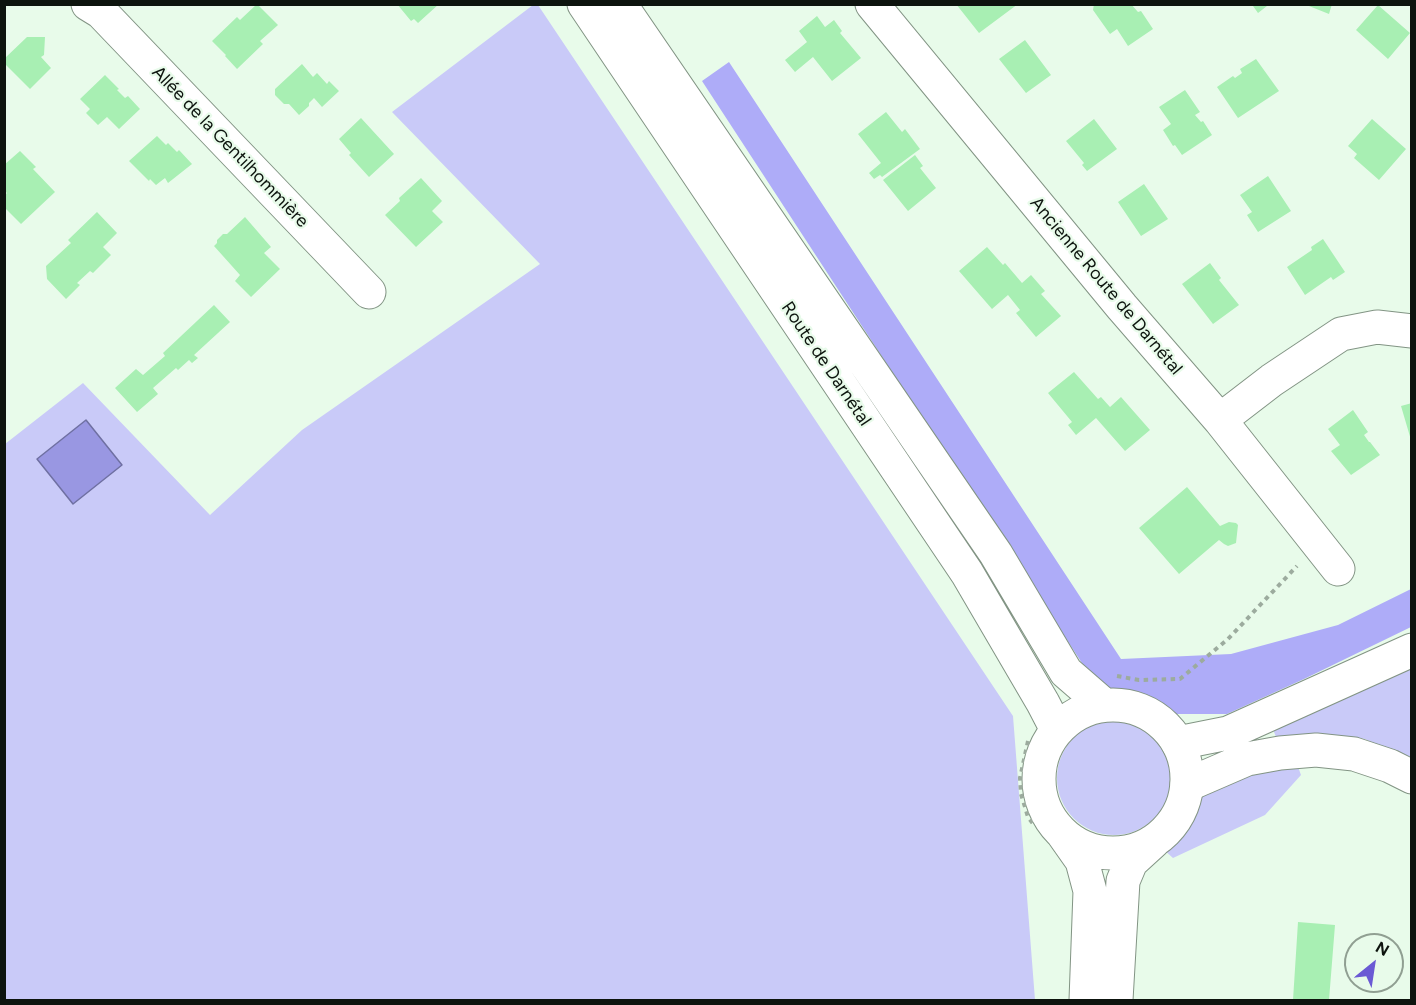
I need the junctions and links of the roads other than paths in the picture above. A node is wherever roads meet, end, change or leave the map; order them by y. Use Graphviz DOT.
graph roads {
  1 [pos="88,4"];
  2 [pos="584,4"];
  3 [pos="620,4"];
  4 [pos="872,4"];
  5 [pos="369,292"];
  6 [pos="1412,332"];
  7 [pos="1220,420"];
  8 [pos="1328,556"];
  9 [pos="1412,650"];
  10 [pos="1110,691"];
  11 [pos="1057,729"];
  12 [pos="1178,743"];
  13 [pos="1412,777"];
  14 [pos="1187,785"];
  15 [pos="1062,833"];
  16 [pos="1156,839"];
  17 [pos="1086,1000"];
  18 [pos="1116,1000"];
  1 -- 5 [label="main road, Allée de la Gentilhommière"];
  2 -- 11 [label="main road, Route de Darnétal"];
  3 -- 10 [label="main road, Route de Darnétal"];
  4 -- 7 [label="main road, Ancienne Route de Darnétal"];
  6 -- 7 [label="main road"];
  7 -- 8 [label="main road, Ancienne Route de Darnétal"];
  9 -- 12 [label="main road"];
  10 -- 11 [label="main road"];
  10 -- 12 [label="main road"];
  11 -- 15 [label="main road"];
  12 -- 14 [label="main road"];
  13 -- 14 [label="main road"];
  14 -- 16 [label="main road"];
  15 -- 16 [label="main road"];
  15 -- 17 [label="main road"];
  16 -- 18 [label="main road"];
}
